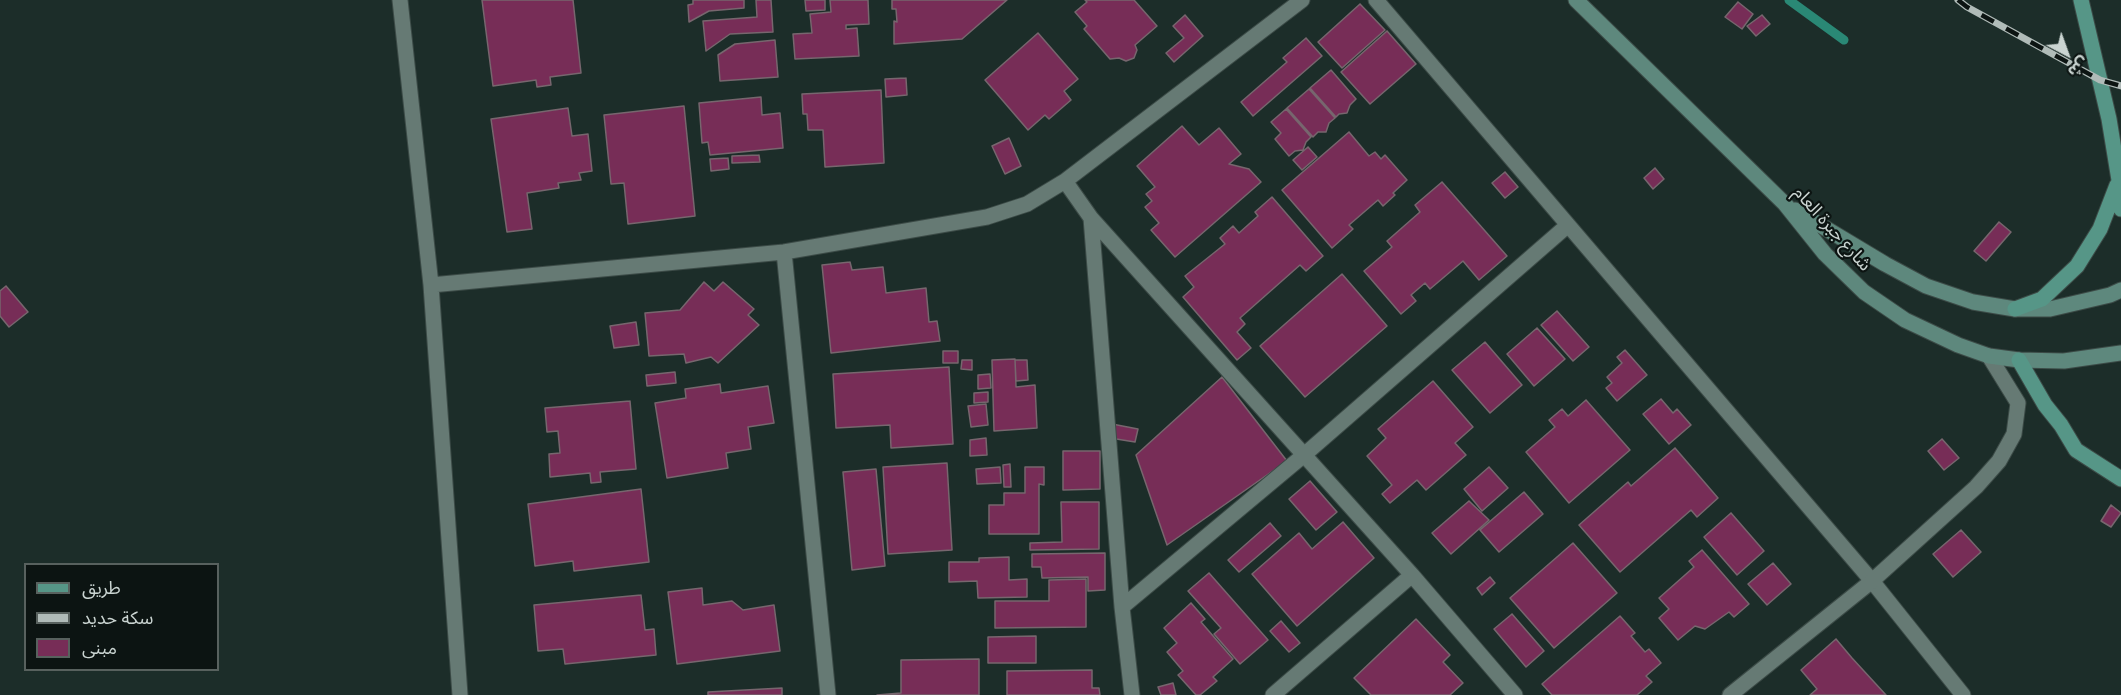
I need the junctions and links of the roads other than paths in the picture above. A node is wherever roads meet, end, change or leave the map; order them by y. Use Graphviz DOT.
graph roads {
  1 [pos="400,0"];
  2 [pos="1302,0"];
  3 [pos="1376,0"];
  4 [pos="1576,0"];
  5 [pos="2081,0"];
  6 [pos="2119,180"];
  7 [pos="1065,182"];
  8 [pos="1785,204"];
  9 [pos="2121,209"];
  10 [pos="1090,218"];
  11 [pos="1568,225"];
  12 [pos="784,252"];
  13 [pos="431,285"];
  14 [pos="2121,290"];
  15 [pos="2015,309"];
  16 [pos="2121,353"];
  17 [pos="1989,356"];
  18 [pos="2019,360"];
  19 [pos="1304,455"];
  20 [pos="2121,479"];
  21 [pos="1412,575"];
  22 [pos="1872,581"];
  23 [pos="1122,607"];
  24 [pos="460,695"];
  25 [pos="828,695"];
  26 [pos="1132,695"];
  27 [pos="1273,695"];
  28 [pos="1515,695"];
  29 [pos="1730,695"];
  30 [pos="1963,695"];
  1 -- 13 [label="street"];
  2 -- 7 [label="street"];
  3 -- 11 [label="street"];
  4 -- 8 [label="main road, شارع جبرة العام"];
  5 -- 6 [label="main road"];
  6 -- 9 [label="main road"];
  6 -- 15 [label="main road"];
  7 -- 10 [label="street"];
  7 -- 12 [label="street"];
  8 -- 15 [label="main road"];
  8 -- 17 [label="main road, شارع جبرة العام"];
  10 -- 19 [label="street"];
  10 -- 23 [label="street"];
  11 -- 19 [label="street"];
  11 -- 22 [label="street"];
  12 -- 13 [label="street"];
  12 -- 25 [label="street"];
  13 -- 24 [label="street"];
  14 -- 15 [label="main road"];
  16 -- 18 [label="main road, شارع جبرة العام"];
  17 -- 18 [label="main road, شارع جبرة العام"];
  17 -- 22 [label="street"];
  18 -- 20 [label="main road"];
  19 -- 21 [label="street"];
  19 -- 23 [label="street"];
  21 -- 27 [label="street"];
  21 -- 28 [label="street"];
  22 -- 29 [label="street"];
  22 -- 30 [label="street"];
  23 -- 26 [label="street"];
}
